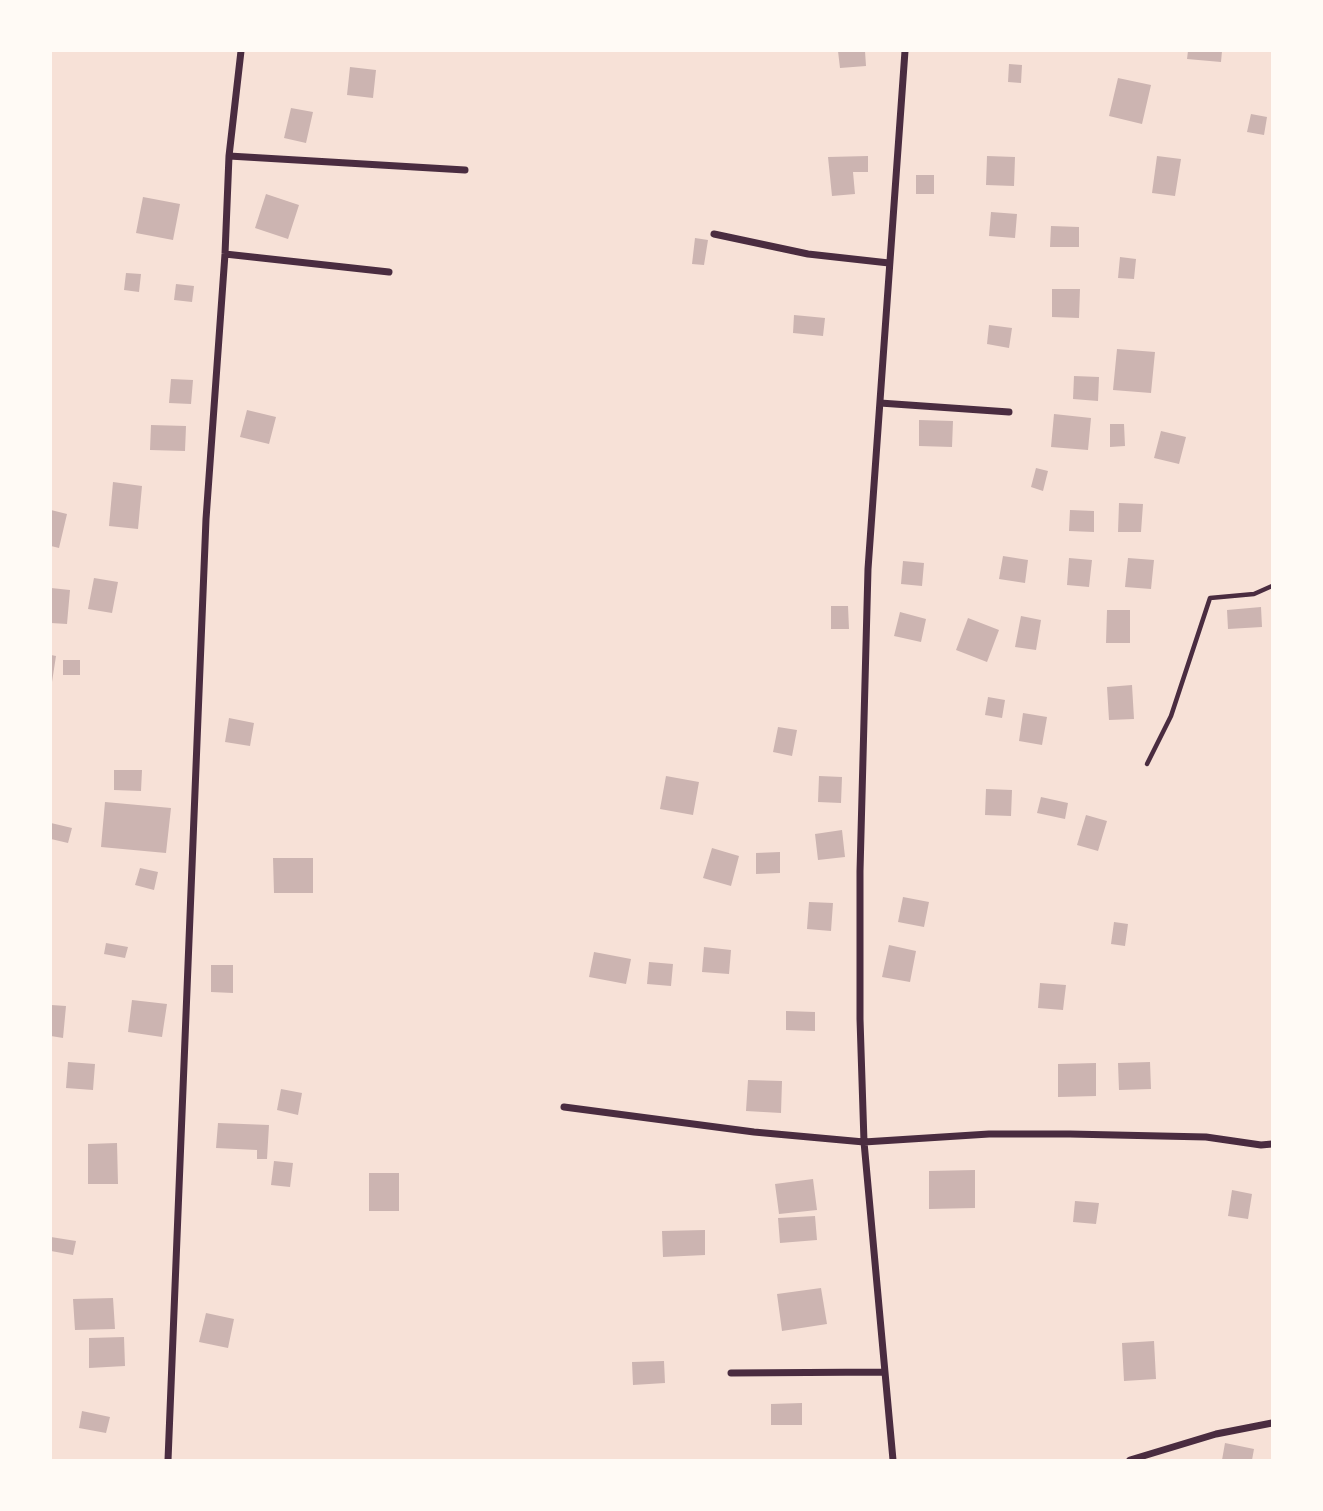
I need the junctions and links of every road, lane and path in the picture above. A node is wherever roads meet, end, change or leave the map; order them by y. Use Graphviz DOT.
graph roads {
  1 [pos="241,51"];
  2 [pos="905,51"];
  3 [pos="229,156"];
  4 [pos="465,170"];
  5 [pos="714,234"];
  6 [pos="225,254"];
  7 [pos="889,263"];
  8 [pos="389,272"];
  9 [pos="880,402"];
  10 [pos="1009,412"];
  11 [pos="1272,586"];
  12 [pos="1147,764"];
  13 [pos="564,1107"];
  14 [pos="864,1142"];
  15 [pos="1272,1144"];
  16 [pos="884,1372"];
  17 [pos="731,1373"];
  18 [pos="1272,1423"];
  19 [pos="167,1460"];
  20 [pos="893,1460"];
  21 [pos="1130,1460"];
  1 -- 3 [label="street"];
  2 -- 7 [label="street"];
  3 -- 4 [label="street"];
  3 -- 6 [label="street"];
  5 -- 7 [label="street"];
  6 -- 8 [label="street"];
  6 -- 19 [label="street"];
  7 -- 9 [label="street"];
  9 -- 10 [label="street"];
  9 -- 14 [label="street"];
  11 -- 12 [label="path"];
  13 -- 14 [label="street"];
  14 -- 15 [label="street"];
  14 -- 16 [label="street"];
  16 -- 17 [label="street"];
  16 -- 20 [label="street"];
  18 -- 21 [label="street"];
}
